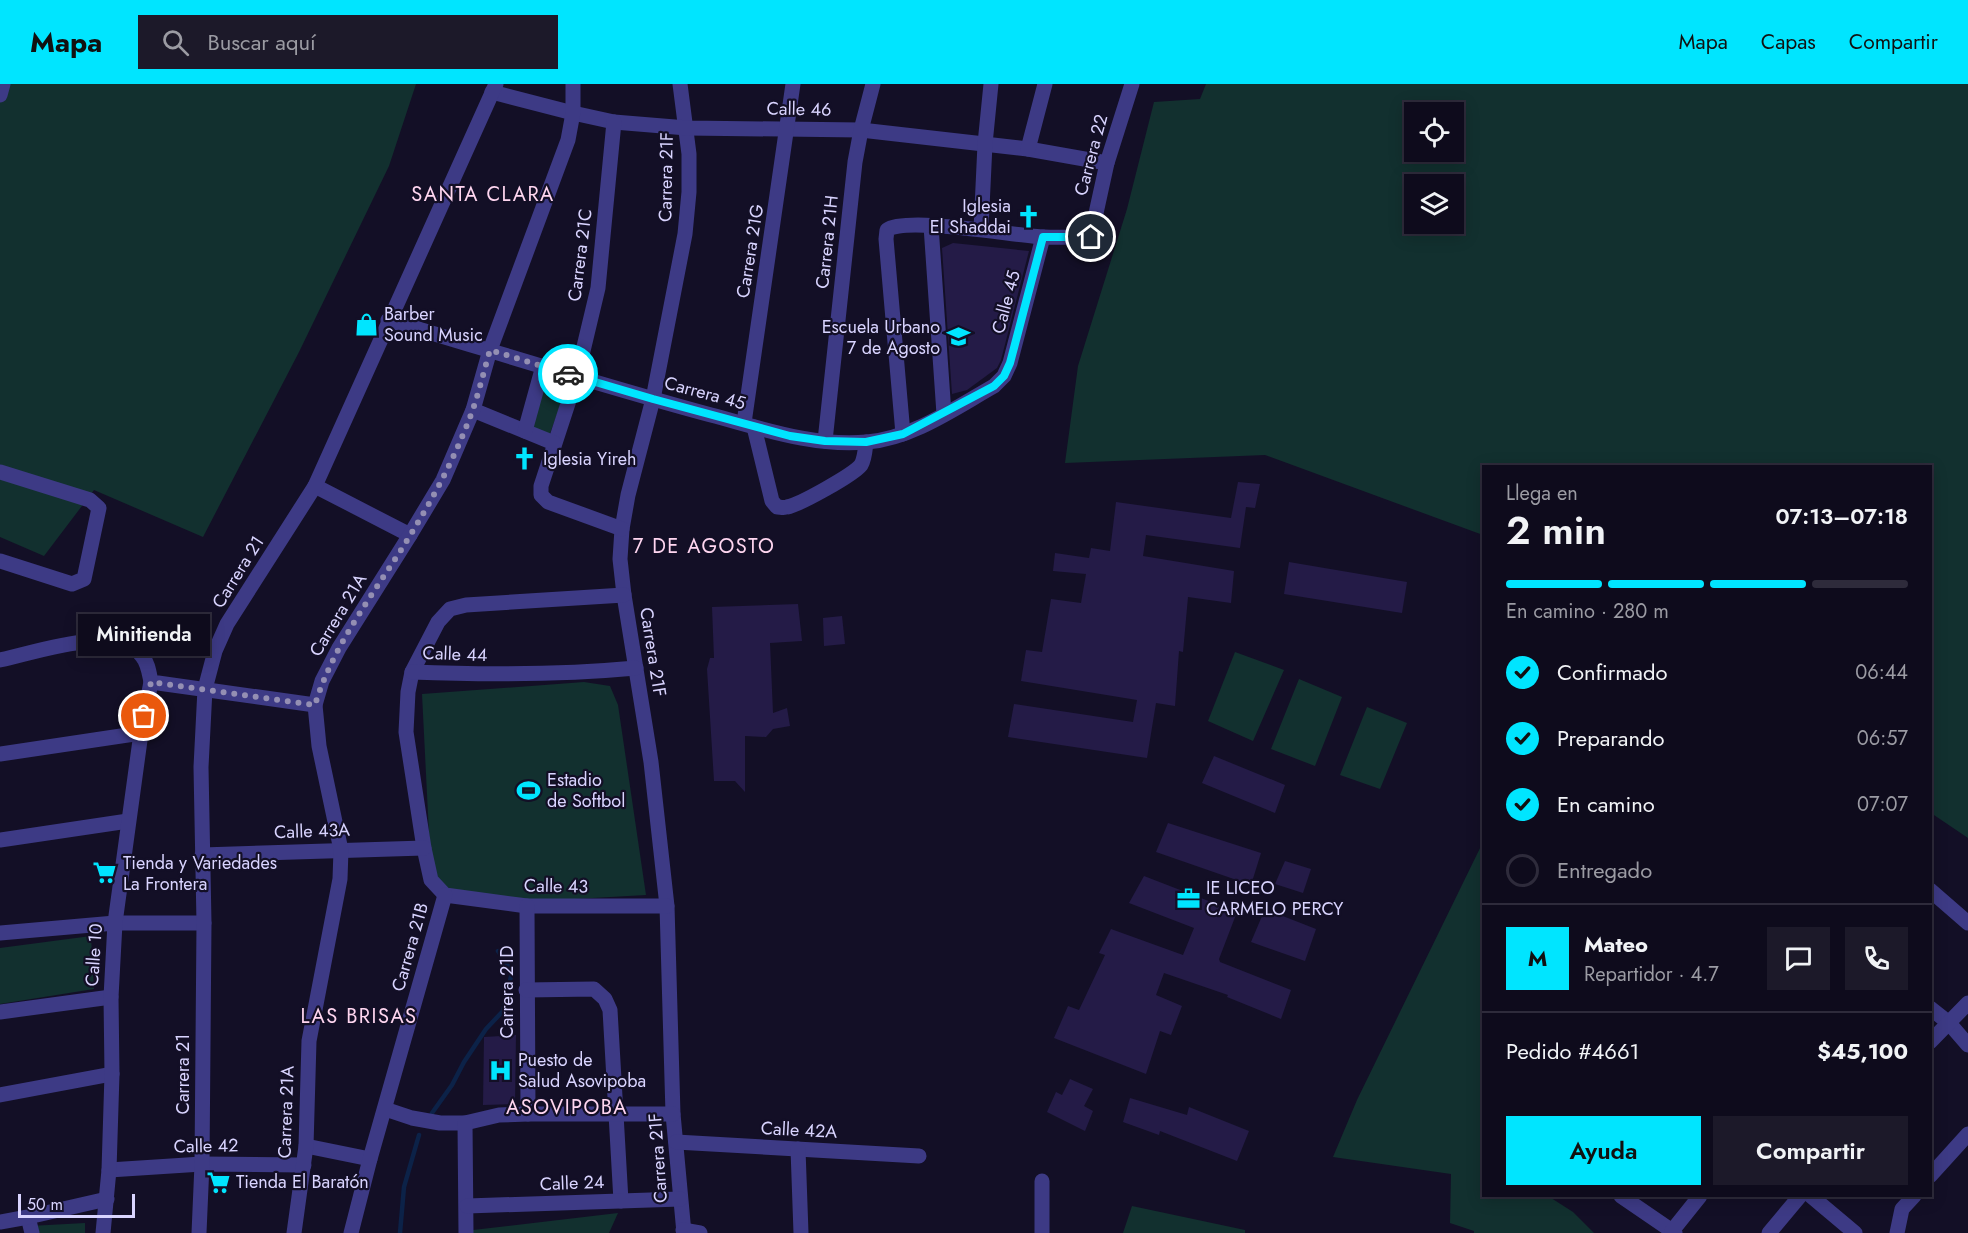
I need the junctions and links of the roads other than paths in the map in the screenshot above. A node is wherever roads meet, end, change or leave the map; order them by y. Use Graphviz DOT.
graph roads {
  1 [pos="3,84"];
  2 [pos="573,84"];
  3 [pos="680,84"];
  4 [pos="793,84"];
  5 [pos="873,84"];
  6 [pos="991,84"];
  7 [pos="1045,84"];
  8 [pos="1132,84"];
  9 [pos="494,88"];
  10 [pos="0,95"];
  11 [pos="573,113"];
  12 [pos="614,122"];
  13 [pos="687,128"];
  14 [pos="788,128"];
  15 [pos="861,130"];
  16 [pos="985,144"];
  17 [pos="1028,149"];
  18 [pos="1107,163"];
  19 [pos="931,226"];
  20 [pos="981,229"];
  21 [pos="1043,237"];
  22 [pos="388,320"];
  23 [pos="490,350"];
  24 [pos="543,366"];
  25 [pos="576,376"];
  26 [pos="1004,376"];
  27 [pos="653,399"];
  28 [pos="473,410"];
  29 [pos="944,414"];
  30 [pos="749,425"];
  31 [pos="525,431"];
  32 [pos="903,434"];
  33 [pos="825,441"];
  34 [pos="866,442"];
  35 [pos="554,443"];
  36 [pos="0,472"];
  37 [pos="315,486"];
  38 [pos="622,529"];
  39 [pos="410,535"];
  40 [pos="0,561"];
  41 [pos="624,595"];
  42 [pos="0,651"];
  43 [pos="15,657"];
  44 [pos="0,660"];
  45 [pos="636,668"];
  46 [pos="412,672"];
  47 [pos="151,682"];
  48 [pos="205,689"];
  49 [pos="315,705"];
  50 [pos="141,733"];
  51 [pos="0,754"];
  52 [pos="128,821"];
  53 [pos="0,840"];
  54 [pos="424,848"];
  55 [pos="341,850"];
  56 [pos="202,855"];
  57 [pos="1932,892"];
  58 [pos="445,895"];
  59 [pos="527,906"];
  60 [pos="667,906"];
  61 [pos="115,923"];
  62 [pos="204,923"];
  63 [pos="1968,923"];
  64 [pos="0,933"];
  65 [pos="526,990"];
  66 [pos="111,997"];
  67 [pos="1968,1003"];
  68 [pos="1932,1010"];
  69 [pos="0,1012"];
  70 [pos="1949,1023"];
  71 [pos="1932,1040"];
  72 [pos="1968,1045"];
  73 [pos="112,1074"];
  74 [pos="0,1095"];
  75 [pos="385,1108"];
  76 [pos="528,1114"];
  77 [pos="673,1114"];
  78 [pos="615,1115"];
  79 [pos="465,1123"];
  80 [pos="1968,1134"];
  81 [pos="676,1142"];
  82 [pos="306,1146"];
  83 [pos="798,1149"];
  84 [pos="919,1156"];
  85 [pos="370,1159"];
  86 [pos="202,1164"];
  87 [pos="304,1165"];
  88 [pos="109,1170"];
  89 [pos="1932,1174"];
  90 [pos="1042,1181"];
  91 [pos="1622,1197"];
  92 [pos="1699,1197"];
  93 [pos="1799,1197"];
  94 [pos="1812,1197"];
  95 [pos="1913,1197"];
  96 [pos="107,1198"];
  97 [pos="680,1199"];
  98 [pos="621,1201"];
  99 [pos="466,1206"];
  100 [pos="28,1217"];
  101 [pos="0,1222"];
  102 [pos="683,1231"];
  103 [pos="1674,1232"];
  104 [pos="32,1233"];
  105 [pos="103,1233"];
  106 [pos="199,1233"];
  107 [pos="294,1233"];
  108 [pos="351,1233"];
  109 [pos="466,1233"];
  110 [pos="700,1233"];
  111 [pos="801,1233"];
  112 [pos="1042,1233"];
  113 [pos="1769,1233"];
  114 [pos="1855,1233"];
  115 [pos="1897,1233"];
  1 -- 10 [label="street"];
  2 -- 11 [label="street, Carrera 21A"];
  3 -- 13 [label="street, Carrera 21F"];
  4 -- 14 [label="street, Carrera 21G"];
  5 -- 15 [label="street, Carrera 21H"];
  6 -- 16 [label="street"];
  7 -- 17 [label="street"];
  8 -- 18 [label="street, Carrera 22"];
  9 -- 11 [label="street, Calle 46"];
  9 -- 22 [label="street, Carrera 21"];
  11 -- 12 [label="street, Calle 46"];
  11 -- 23 [label="street, Carrera 21A"];
  12 -- 13 [label="street, Calle 46"];
  12 -- 25 [label="street, Carrera 21C"];
  13 -- 14 [label="street, Calle 46"];
  13 -- 27 [label="street, Carrera 21F"];
  14 -- 15 [label="street, Calle 46"];
  14 -- 30 [label="street, Carrera 21G"];
  15 -- 16 [label="street, Calle 46"];
  15 -- 33 [label="street, Carrera 21H"];
  16 -- 17 [label="street, Calle 46"];
  16 -- 20 [label="street"];
  17 -- 18 [label="street, Calle 46"];
  18 -- 21 [label="street, Carrera 22"];
  19 -- 20 [label="street"];
  19 -- 29 [label="street"];
  19 -- 32 [label="street"];
  20 -- 21 [label="street"];
  21 -- 26 [label="street, Calle 45"];
  22 -- 23 [label="street, Carrera 45"];
  22 -- 37 [label="street, Carrera 21"];
  23 -- 24 [label="street, Carrera 45"];
  23 -- 28 [label="street, Carrera 21A"];
  24 -- 25 [label="street, Carrera 45"];
  24 -- 31 [label="street"];
  25 -- 27 [label="street, Carrera 45"];
  25 -- 35 [label="street, Carrera 21C"];
  26 -- 29 [label="street, Carrera 45"];
  27 -- 30 [label="street, Carrera 45"];
  27 -- 38 [label="street, Carrera 21F"];
  28 -- 31 [label="street"];
  28 -- 39 [label="street, Carrera 21A"];
  29 -- 32 [label="street, Carrera 45"];
  30 -- 33 [label="street, Carrera 45"];
  30 -- 34 [label="street"];
  31 -- 35 [label="street"];
  32 -- 34 [label="street, Carrera 45"];
  33 -- 34 [label="street, Carrera 45"];
  35 -- 38 [label="street, Carrera 21C"];
  36 -- 40 [label="street"];
  37 -- 39 [label="street"];
  37 -- 48 [label="street, Carrera 21"];
  38 -- 41 [label="street, Carrera 21F"];
  39 -- 49 [label="street, Carrera 21A"];
  41 -- 45 [label="street, Carrera 21F"];
  41 -- 46 [label="street, Calle 44"];
  42 -- 43 [label="street"];
  43 -- 44 [label="street"];
  43 -- 47 [label="street"];
  45 -- 46 [label="street, Calle 44"];
  45 -- 60 [label="street, Carrera 21F"];
  46 -- 54 [label="street, Carrera 21B"];
  47 -- 48 [label="street"];
  47 -- 50 [label="street, Calle 10"];
  48 -- 49 [label="street"];
  48 -- 56 [label="street, Carrera 21"];
  49 -- 55 [label="street, Carrera 21A"];
  50 -- 51 [label="street"];
  50 -- 52 [label="street, Calle 10"];
  52 -- 53 [label="street"];
  52 -- 61 [label="street, Calle 10"];
  54 -- 55 [label="street, Calle 43A"];
  54 -- 58 [label="street, Carrera 21B"];
  55 -- 56 [label="street, Calle 43A"];
  55 -- 82 [label="street, Carrera 21A"];
  56 -- 62 [label="street, Carrera 21"];
  57 -- 63 [label="street"];
  58 -- 59 [label="street, Calle 43"];
  58 -- 75 [label="street, Carrera 21B"];
  59 -- 60 [label="street, Calle 43"];
  59 -- 65 [label="street, Carrera 21D"];
  60 -- 77 [label="street, Carrera 21F"];
  61 -- 62 [label="street"];
  61 -- 64 [label="street"];
  61 -- 66 [label="street, Calle 10"];
  62 -- 86 [label="street, Carrera 21"];
  65 -- 76 [label="street, Carrera 21D"];
  65 -- 78 [label="street"];
  66 -- 69 [label="street"];
  66 -- 73 [label="street, Calle 10"];
  67 -- 70 [label="street"];
  68 -- 70 [label="street"];
  70 -- 71 [label="street"];
  70 -- 72 [label="street"];
  73 -- 74 [label="street"];
  73 -- 88 [label="street, Calle 10"];
  75 -- 79 [label="street"];
  75 -- 85 [label="street, Carrera 21B"];
  76 -- 78 [label="street"];
  76 -- 79 [label="street"];
  77 -- 78 [label="street"];
  77 -- 81 [label="street, Carrera 21F"];
  78 -- 98 [label="street"];
  79 -- 99 [label="street"];
  80 -- 89 [label="street"];
  81 -- 83 [label="street, Calle 42A"];
  81 -- 97 [label="street, Carrera 21F"];
  82 -- 85 [label="street"];
  82 -- 87 [label="street, Carrera 21A"];
  83 -- 84 [label="street, Calle 42A"];
  83 -- 111 [label="street"];
  85 -- 108 [label="street, Carrera 21B"];
  86 -- 87 [label="street, Calle 42"];
  86 -- 88 [label="street, Calle 42"];
  86 -- 106 [label="street, Carrera 21"];
  87 -- 107 [label="street, Carrera 21A"];
  88 -- 96 [label="street, Calle 10"];
  90 -- 112 [label="street"];
  91 -- 103 [label="street"];
  92 -- 103 [label="street"];
  93 -- 113 [label="street"];
  94 -- 114 [label="street"];
  95 -- 115 [label="street"];
  96 -- 100 [label="street"];
  96 -- 105 [label="street, Calle 10"];
  97 -- 98 [label="street, Calle 24"];
  97 -- 102 [label="street, Carrera 21F"];
  98 -- 99 [label="street, Calle 24"];
  99 -- 109 [label="street"];
  100 -- 101 [label="street"];
  100 -- 104 [label="street"];
  102 -- 110 [label="street"];
}
